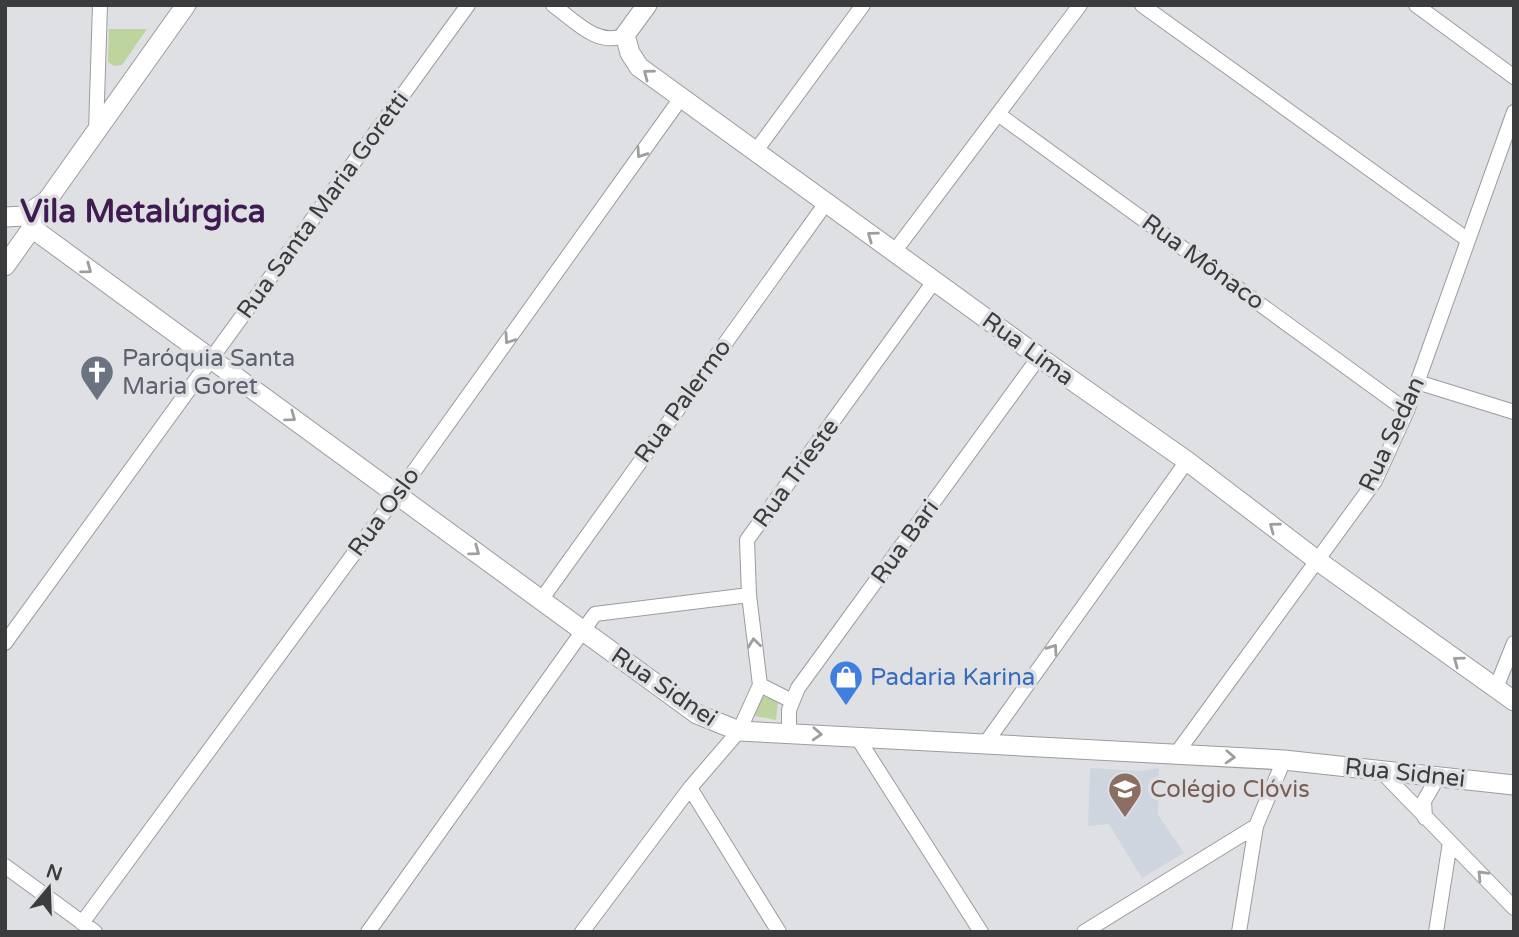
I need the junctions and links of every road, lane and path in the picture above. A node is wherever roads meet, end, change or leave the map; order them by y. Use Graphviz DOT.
graph roads {
  1 [pos="100,5"];
  2 [pos="186,5"];
  3 [pos="468,5"];
  4 [pos="553,5"];
  5 [pos="647,5"];
  6 [pos="863,5"];
  7 [pos="1080,5"];
  8 [pos="1142,5"];
  9 [pos="1416,5"];
  10 [pos="625,35"];
  11 [pos="1514,77"];
  12 [pos="681,98"];
  13 [pos="1514,112"];
  14 [pos="998,114"];
  15 [pos="96,131"];
  16 [pos="755,152"];
  17 [pos="46,202"];
  18 [pos="826,203"];
  19 [pos="5,217"];
  20 [pos="32,229"];
  21 [pos="1468,240"];
  22 [pos="894,252"];
  23 [pos="5,266"];
  24 [pos="935,281"];
  25 [pos="1039,357"];
  26 [pos="211,359"];
  27 [pos="1417,382"];
  28 [pos="1407,411"];
  29 [pos="1514,412"];
  30 [pos="1187,461"];
  31 [pos="397,495"];
  32 [pos="1318,561"];
  33 [pos="748,595"];
  34 [pos="541,600"];
  35 [pos="583,631"];
  36 [pos="5,643"];
  37 [pos="1514,643"];
  38 [pos="760,685"];
  39 [pos="1496,688"];
  40 [pos="792,701"];
  41 [pos="1514,701"];
  42 [pos="739,731"];
  43 [pos="789,733"];
  44 [pos="857,737"];
  45 [pos="985,744"];
  46 [pos="1176,754"];
  47 [pos="1284,760"];
  48 [pos="1380,770"];
  49 [pos="1437,777"];
  50 [pos="1514,785"];
  51 [pos="690,788"];
  52 [pos="1426,818"];
  53 [pos="1256,826"];
  54 [pos="1450,842"];
  55 [pos="5,866"];
  56 [pos="1514,908"];
  57 [pos="82,923"];
  58 [pos="95,932"];
  59 [pos="368,932"];
  60 [pos="582,932"];
  61 [pos="779,932"];
  62 [pos="981,932"];
  63 [pos="1084,932"];
  64 [pos="1239,932"];
  65 [pos="1436,932"];
  1 -- 15 [label="street"];
  2 -- 15 [label="main road"];
  3 -- 26 [label="street, Rua Santa Maria Goretti"];
  4 -- 10 [label="street"];
  5 -- 10 [label="main road"];
  6 -- 16 [label="street"];
  7 -- 14 [label="street"];
  8 -- 21 [label="street"];
  9 -- 11 [label="street"];
  12 -- 10 [label="main road, Rua Lima, one-way"];
  12 -- 16 [label="main road, Rua Lima"];
  12 -- 31 [label="street, Rua Oslo, one-way"];
  13 -- 21 [label="street, Rua Sedan"];
  14 -- 22 [label="street"];
  14 -- 28 [label="street, Rua Mônaco"];
  15 -- 17 [label="main road"];
  16 -- 18 [label="main road, Rua Lima"];
  17 -- 19 [label="main road"];
  17 -- 20 [label="main road"];
  22 -- 18 [label="main road, Rua Lima, one-way"];
  18 -- 34 [label="street, Rua Palermo"];
  20 -- 23 [label="main road"];
  20 -- 26 [label="main road, Rua Sidnei, one-way"];
  21 -- 27 [label="street, Rua Sedan"];
  22 -- 24 [label="main road, Rua Lima"];
  24 -- 25 [label="main road, Rua Lima"];
  24 -- 33 [label="street, Rua Trieste"];
  25 -- 30 [label="main road, Rua Lima"];
  25 -- 40 [label="street, Rua Bari"];
  26 -- 31 [label="main road, Rua Sidnei, one-way"];
  26 -- 36 [label="street, Rua Santa Maria Goretti"];
  27 -- 28 [label="street, Rua Sedan"];
  27 -- 29 [label="street"];
  28 -- 32 [label="street, Rua Sedan"];
  32 -- 30 [label="main road, Rua Lima, one-way"];
  45 -- 30 [label="street, one-way"];
  31 -- 34 [label="main road, Rua Sidnei, one-way"];
  31 -- 57 [label="street, Rua Oslo"];
  39 -- 32 [label="main road, Rua Lima, one-way"];
  32 -- 46 [label="street, Rua Sedan"];
  33 -- 35 [label="street"];
  38 -- 33 [label="street, Rua Trieste, one-way"];
  34 -- 35 [label="main road, Rua Sidnei"];
  35 -- 42 [label="main road, Rua Sidnei"];
  35 -- 59 [label="street"];
  37 -- 39 [label="street"];
  38 -- 40 [label="street"];
  38 -- 42 [label="street"];
  39 -- 41 [label="main road, Rua Lima"];
  40 -- 43 [label="street"];
  42 -- 43 [label="main road, Rua Sidnei"];
  42 -- 51 [label="street"];
  43 -- 44 [label="main road, Rua Sidnei, one-way"];
  44 -- 45 [label="main road, Rua Sidnei"];
  44 -- 62 [label="street"];
  45 -- 46 [label="main road, Rua Sidnei"];
  46 -- 47 [label="main road, Rua Sidnei, one-way"];
  47 -- 48 [label="main road, Rua Sidnei"];
  47 -- 53 [label="street"];
  48 -- 49 [label="main road, Rua Sidnei"];
  48 -- 52 [label="street"];
  49 -- 50 [label="main road, Rua Sidnei"];
  49 -- 52 [label="street"];
  51 -- 60 [label="street"];
  51 -- 61 [label="street"];
  52 -- 54 [label="street"];
  53 -- 63 [label="street"];
  53 -- 64 [label="street"];
  56 -- 54 [label="street, one-way"];
  54 -- 65 [label="street"];
  55 -- 57 [label="street"];
  57 -- 58 [label="street"];
}
